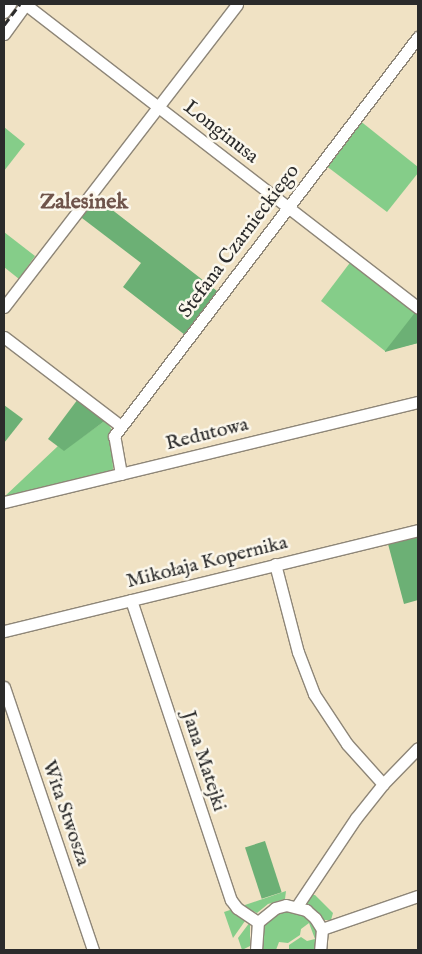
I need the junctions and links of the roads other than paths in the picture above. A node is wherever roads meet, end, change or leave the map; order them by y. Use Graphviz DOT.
graph roads {
  1 [pos="10,4"];
  2 [pos="25,4"];
  3 [pos="237,4"];
  4 [pos="4,12"];
  5 [pos="4,34"];
  6 [pos="418,37"];
  7 [pos="157,107"];
  8 [pos="288,207"];
  9 [pos="4,307"];
  10 [pos="418,308"];
  11 [pos="4,337"];
  12 [pos="418,402"];
  13 [pos="121,426"];
  14 [pos="120,474"];
  15 [pos="4,502"];
  16 [pos="418,530"];
  17 [pos="275,564"];
  18 [pos="131,600"];
  19 [pos="4,631"];
  20 [pos="4,687"];
  21 [pos="418,748"];
  22 [pos="382,784"];
  23 [pos="418,896"];
  24 [pos="297,906"];
  25 [pos="258,922"];
  26 [pos="322,929"];
  27 [pos="93,950"];
  28 [pos="256,950"];
  29 [pos="320,950"];
  1 -- 4 [label="street"];
  2 -- 5 [label="street"];
  2 -- 7 [label="street, Longinusa"];
  3 -- 7 [label="street"];
  6 -- 8 [label="street, Stefana Czarnieckiego"];
  7 -- 8 [label="street, Longinusa"];
  7 -- 9 [label="street"];
  8 -- 10 [label="street, Longinusa"];
  8 -- 13 [label="street, Stefana Czarnieckiego"];
  11 -- 13 [label="street"];
  12 -- 14 [label="street, Redutowa"];
  13 -- 14 [label="street, Stefana Czarnieckiego"];
  14 -- 15 [label="street, Redutowa"];
  16 -- 17 [label="street, Mikołaja Kopernika"];
  17 -- 18 [label="street, Mikołaja Kopernika"];
  17 -- 22 [label="street"];
  18 -- 19 [label="street, Mikołaja Kopernika"];
  18 -- 25 [label="street, Jana Matejki"];
  20 -- 27 [label="street, Wita Stwosza"];
  21 -- 22 [label="street"];
  22 -- 24 [label="street"];
  23 -- 26 [label="street"];
  24 -- 25 [label="street"];
  24 -- 26 [label="street"];
  25 -- 28 [label="street"];
  26 -- 29 [label="street"];
}
